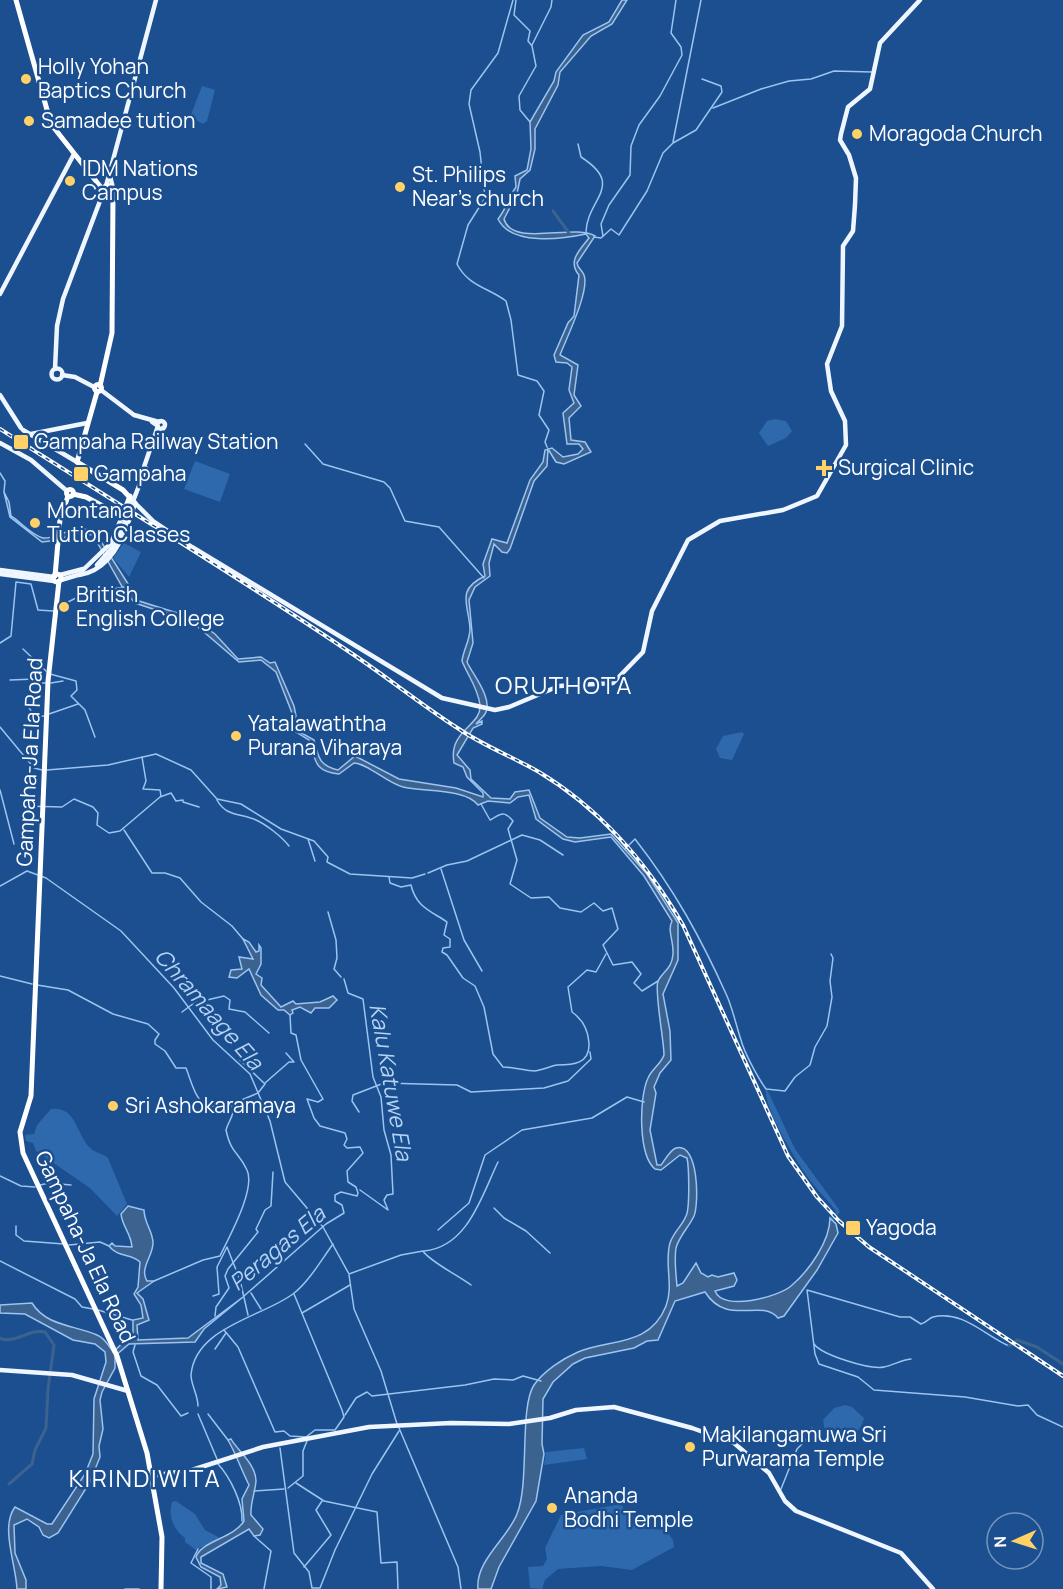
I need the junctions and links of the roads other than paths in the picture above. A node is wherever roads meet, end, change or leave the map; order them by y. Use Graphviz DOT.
graph roads {
  1 [pos="16,0"];
  2 [pos="156,0"];
  3 [pos="920,0"];
  4 [pos="74,154"];
  5 [pos="107,193"];
  6 [pos="0,294"];
  7 [pos="98,388"];
  8 [pos="0,396"];
  9 [pos="87,423"];
  10 [pos="30,434"];
  11 [pos="0,443"];
  12 [pos="77,462"];
  13 [pos="70,494"];
  14 [pos="130,496"];
  15 [pos="135,503"];
  16 [pos="122,517"];
  17 [pos="129,520"];
  18 [pos="96,564"];
  19 [pos="83,570"];
  20 [pos="0,572"];
  21 [pos="79,575"];
  22 [pos="57,578"];
  23 [pos="0,1370"];
  24 [pos="128,1391"];
  25 [pos="150,1476"];
  26 [pos="161,1589"];
  27 [pos="933,1589"];
  1 -- 4 [label="highway"];
  2 -- 5 [label="main road"];
  3 -- 15 [label="main road"];
  4 -- 5 [label="highway"];
  4 -- 6 [label="main road"];
  5 -- 7 [label="highway"];
  5 -- 7 [label="main road"];
  7 -- 9 [label="highway"];
  7 -- 18 [label="main road, bridge"];
  8 -- 10 [label="main road"];
  9 -- 10 [label="main road"];
  9 -- 12 [label="highway"];
  10 -- 12 [label="main road"];
  11 -- 13 [label="main road"];
  12 -- 14 [label="highway"];
  13 -- 16 [label="highway"];
  13 -- 22 [label="highway, Gampaha-Ja Ela Road"];
  14 -- 15 [label="highway"];
  14 -- 16 [label="highway"];
  15 -- 17 [label="highway"];
  16 -- 17 [label="highway"];
  16 -- 19 [label="main road, bridge"];
  17 -- 21 [label="main road, bridge"];
  18 -- 19 [label="main road"];
  18 -- 21 [label="main road"];
  19 -- 22 [label="main road"];
  20 -- 22 [label="main road"];
  21 -- 22 [label="main road"];
  22 -- 24 [label="highway, Gampaha-Ja Ela Road"];
  23 -- 24 [label="main road"];
  24 -- 25 [label="highway, Gampaha-Ja Ela Road"];
  25 -- 26 [label="highway, Gampaha-Ja Ela Road"];
  25 -- 27 [label="main road"];
}
